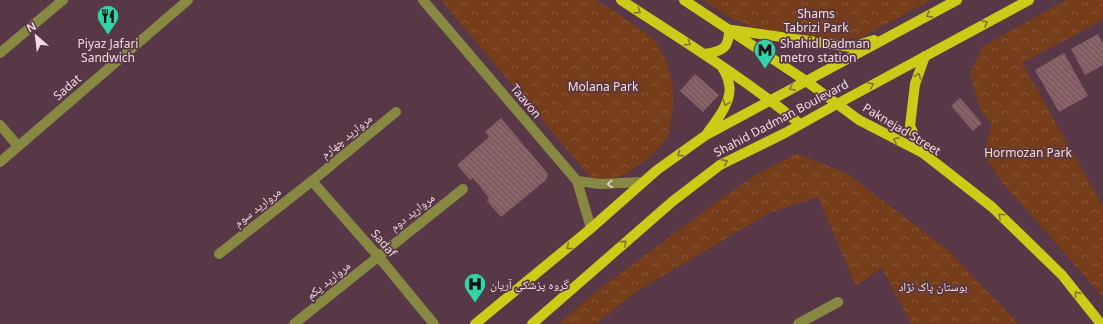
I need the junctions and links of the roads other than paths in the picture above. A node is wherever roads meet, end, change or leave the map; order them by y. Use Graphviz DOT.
graph roads {
  1 [pos="63,0"];
  2 [pos="188,0"];
  3 [pos="424,0"];
  4 [pos="622,0"];
  5 [pos="684,0"];
  6 [pos="957,0"];
  7 [pos="1029,0"];
  8 [pos="729,30"];
  9 [pos="900,31"];
  10 [pos="0,54"];
  11 [pos="705,54"];
  12 [pos="925,56"];
  13 [pos="722,67"];
  14 [pos="806,81"];
  15 [pos="770,100"];
  16 [pos="836,104"];
  17 [pos="396,112"];
  18 [pos="800,124"];
  19 [pos="0,125"];
  20 [pos="706,135"];
  21 [pos="18,146"];
  22 [pos="923,154"];
  23 [pos="0,162"];
  24 [pos="312,180"];
  25 [pos="577,181"];
  26 [pos="644,182"];
  27 [pos="463,189"];
  28 [pos="592,228"];
  29 [pos="219,254"];
  30 [pos="378,256"];
  31 [pos="838,302"];
  32 [pos="294,324"];
  33 [pos="434,324"];
  34 [pos="475,324"];
  35 [pos="532,324"];
  36 [pos="798,324"];
  37 [pos="1101,324"];
  1 -- 10 [label="street"];
  2 -- 21 [label="street, Sadat"];
  3 -- 25 [label="street, Taavon"];
  4 -- 11 [label="main road, one-way"];
  5 -- 8 [label="main road, Paknejad Street"];
  6 -- 9 [label="main road, Shahid Dadman Boulevard, one-way"];
  12 -- 7 [label="main road, Shahid Dadman Boulevard, one-way"];
  8 -- 9 [label="main road"];
  8 -- 11 [label="main road"];
  8 -- 14 [label="main road, Paknejad Street"];
  9 -- 14 [label="main road, Shahid Dadman Boulevard"];
  11 -- 13 [label="main road"];
  16 -- 12 [label="main road, Shahid Dadman Boulevard, one-way"];
  22 -- 12 [label="main road, one-way"];
  13 -- 15 [label="main road"];
  13 -- 20 [label="main road, one-way"];
  14 -- 15 [label="main road, Shahid Dadman Boulevard, one-way"];
  14 -- 16 [label="main road, Paknejad Street"];
  15 -- 18 [label="main road"];
  15 -- 20 [label="main road, Shahid Dadman Boulevard"];
  16 -- 18 [label="main road, Shahid Dadman Boulevard"];
  22 -- 16 [label="main road, Paknejad Street, one-way"];
  17 -- 24 [label="street, مروارید چهارم"];
  35 -- 18 [label="main road, Shahid Dadman Boulevard, one-way"];
  19 -- 21 [label="street"];
  20 -- 26 [label="main road, Shahid Dadman Boulevard, one-way"];
  21 -- 23 [label="street, Sadat"];
  37 -- 22 [label="main road, Paknejad Street, one-way"];
  24 -- 29 [label="street, مروارید سوم"];
  24 -- 30 [label="street, Sadaf"];
  26 -- 25 [label="street, one-way"];
  25 -- 28 [label="street, Taavon"];
  26 -- 28 [label="main road, Shahid Dadman Boulevard"];
  27 -- 30 [label="street, مروارید دوم"];
  28 -- 34 [label="main road, Shahid Dadman Boulevard, one-way"];
  30 -- 32 [label="street, مروارید یکم"];
  30 -- 33 [label="street, Sadaf"];
  31 -- 36 [label="street"];
}
